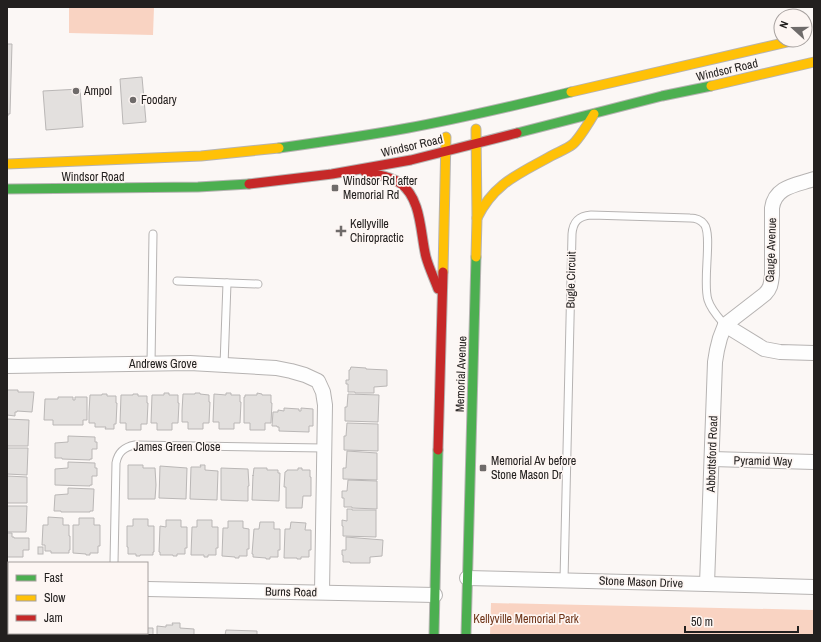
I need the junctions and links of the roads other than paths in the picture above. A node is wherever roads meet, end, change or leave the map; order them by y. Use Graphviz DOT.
graph roads {
  1 [pos="773,45"];
  2 [pos="814,62"];
  3 [pos="476,114"];
  4 [pos="594,114"];
  5 [pos="447,120"];
  6 [pos="476,144"];
  7 [pos="446,151"];
  8 [pos="7,164"];
  9 [pos="357,170"];
  10 [pos="814,179"];
  11 [pos="7,189"];
  12 [pos="478,218"];
  13 [pos="153,234"];
  14 [pos="176,281"];
  15 [pos="227,283"];
  16 [pos="258,284"];
  17 [pos="442,299"];
  18 [pos="725,325"];
  19 [pos="814,354"];
  20 [pos="151,364"];
  21 [pos="224,365"];
  22 [pos="7,366"];
  23 [pos="324,448"];
  24 [pos="712,459"];
  25 [pos="814,462"];
  26 [pos="114,562"];
  27 [pos="468,578"];
  28 [pos="564,580"];
  29 [pos="706,584"];
  30 [pos="814,587"];
  31 [pos="148,589"];
  32 [pos="322,592"];
  33 [pos="435,595"];
  34 [pos="434,635"];
  35 [pos="466,635"];
  1 -- 3 [label="main road, Windsor Road"];
  2 -- 4 [label="main road, Windsor Road"];
  3 -- 5 [label="main road, Windsor Road"];
  3 -- 6 [label="main road, Memorial Avenue"];
  4 -- 6 [label="main road, Windsor Road"];
  4 -- 12 [label="main road"];
  5 -- 7 [label="main road, Memorial Avenue"];
  5 -- 8 [label="main road, Windsor Road"];
  6 -- 7 [label="main road, Windsor Road"];
  6 -- 12 [label="main road, Memorial Avenue"];
  7 -- 9 [label="main road, Windsor Road"];
  7 -- 17 [label="main road, Memorial Avenue"];
  9 -- 11 [label="main road, Windsor Road"];
  9 -- 17 [label="main road"];
  10 -- 18 [label="street, Gauge Avenue"];
  12 -- 27 [label="main road, Memorial Avenue"];
  13 -- 20 [label="lane"];
  14 -- 15 [label="lane"];
  15 -- 16 [label="lane"];
  15 -- 21 [label="lane"];
  17 -- 33 [label="main road, Memorial Avenue"];
  18 -- 19 [label="street"];
  18 -- 24 [label="street, Abbottsford Road"];
  18 -- 28 [label="lane, Bugle Circuit"];
  20 -- 21 [label="street, Andrews Grove"];
  20 -- 22 [label="street, Andrews Grove"];
  21 -- 23 [label="street, Andrews Grove"];
  23 -- 26 [label="lane, James Green Close"];
  23 -- 32 [label="street"];
  24 -- 25 [label="street, Pyramid Way"];
  24 -- 29 [label="street, Abbottsford Road"];
  27 -- 28 [label="street, Stone Mason Drive"];
  27 -- 35 [label="main road, Memorial Avenue"];
  28 -- 29 [label="street, Stone Mason Drive"];
  29 -- 30 [label="street, Stone Mason Drive"];
  31 -- 32 [label="street, Burns Road"];
  32 -- 33 [label="street, Burns Road"];
  33 -- 34 [label="main road, Memorial Avenue"];
}
